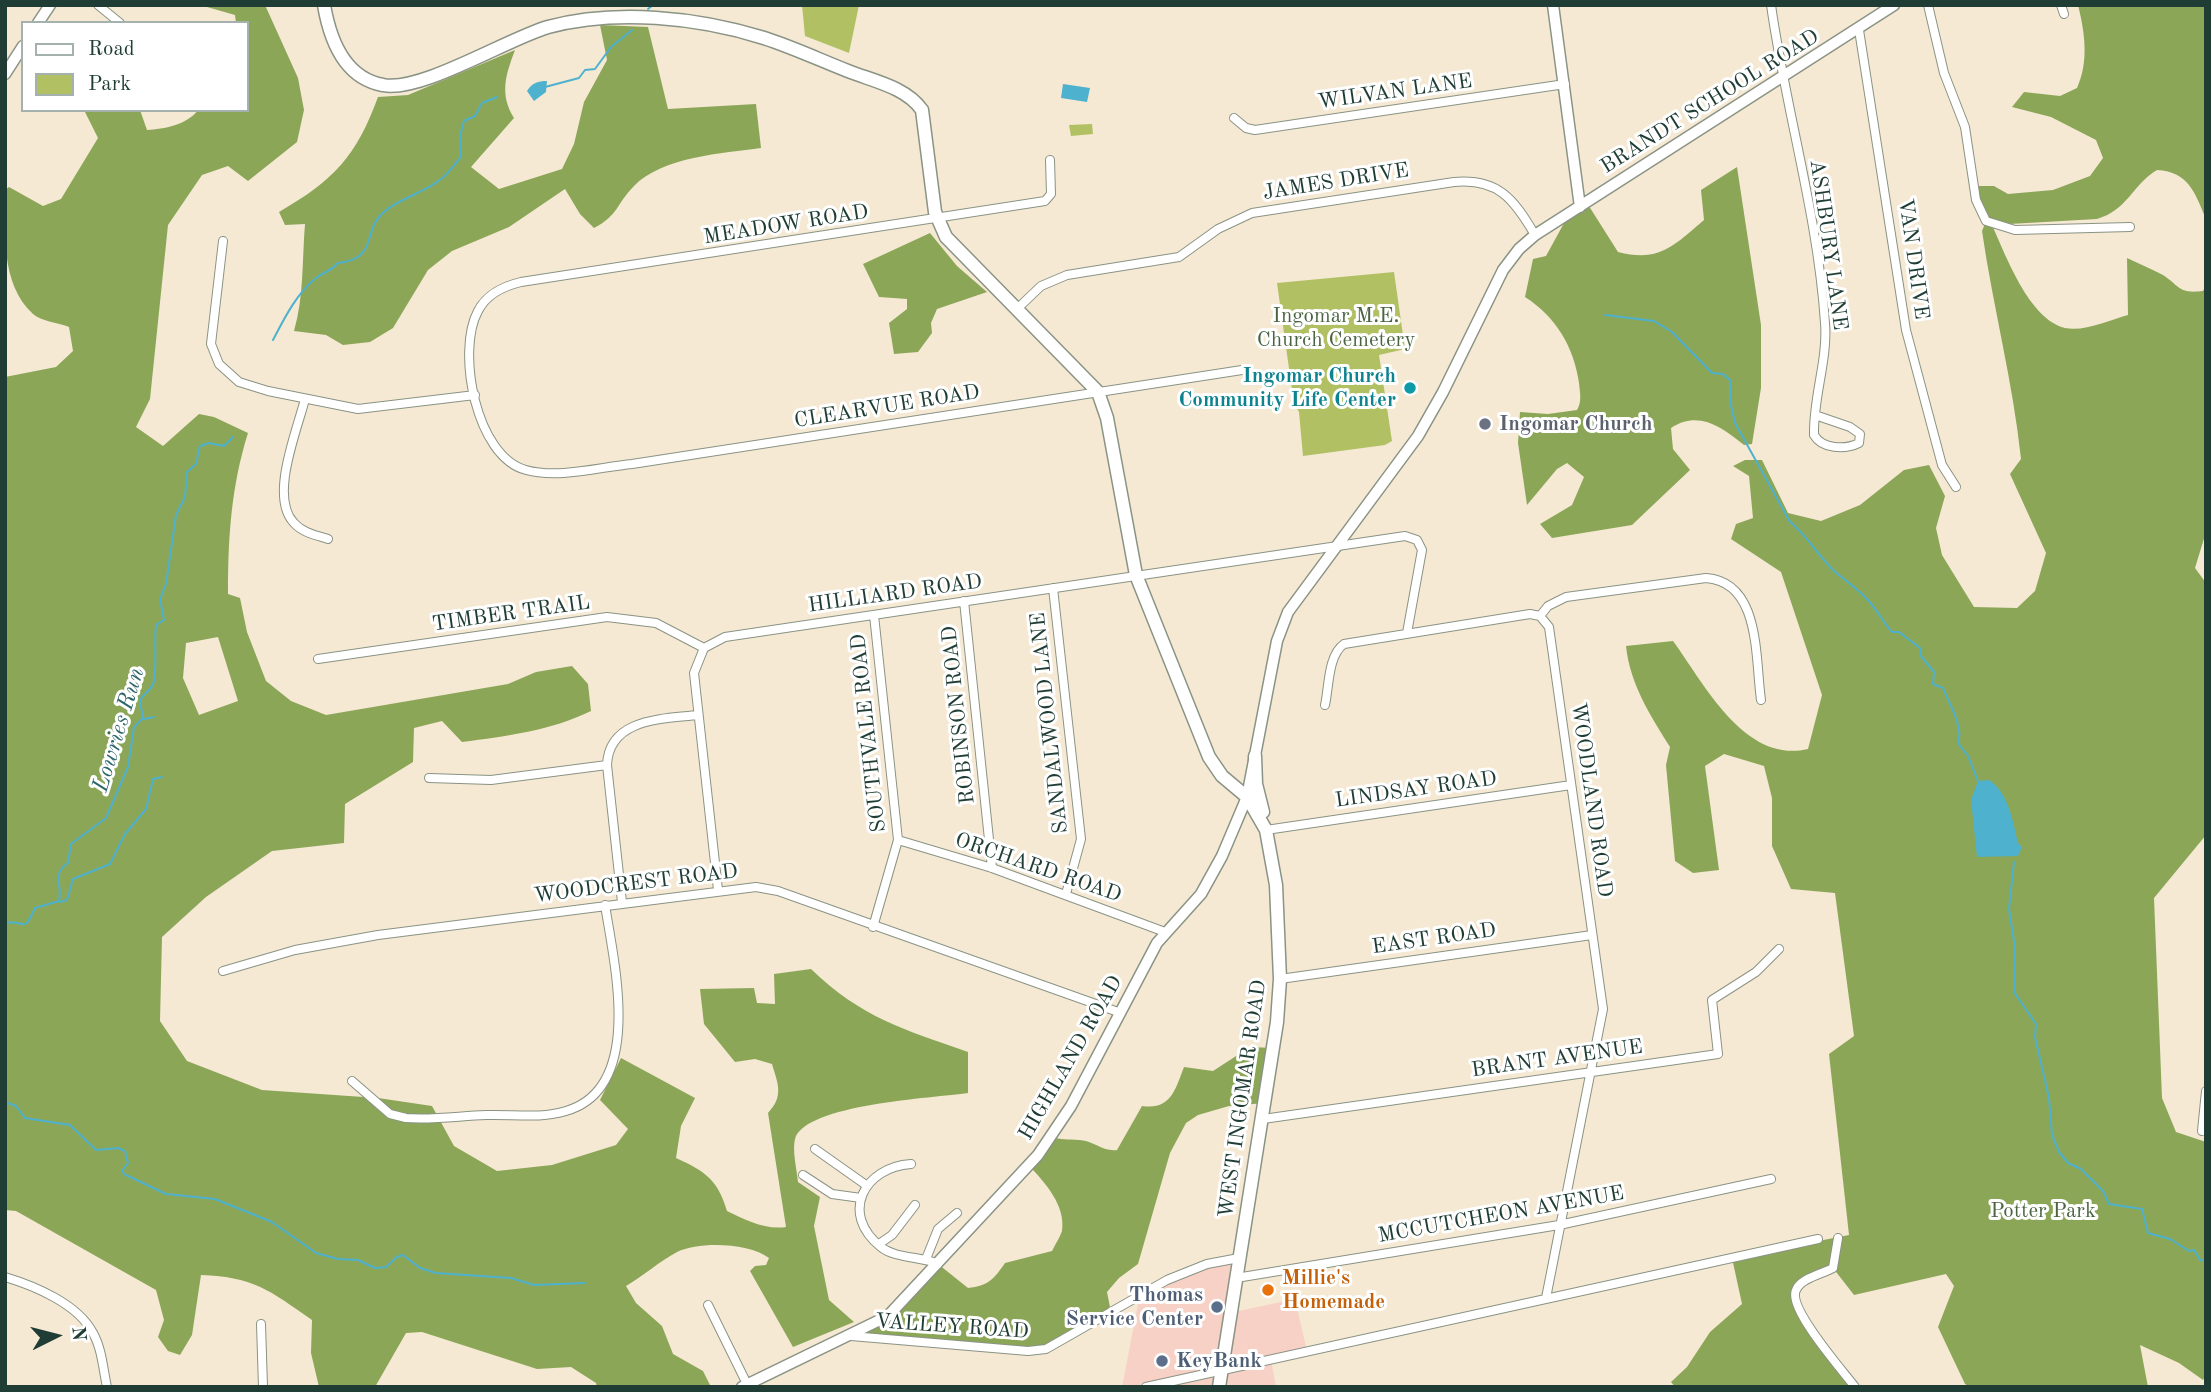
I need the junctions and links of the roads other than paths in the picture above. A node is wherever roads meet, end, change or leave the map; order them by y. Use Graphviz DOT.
graph roads {
  1 [pos="50,5"];
  2 [pos="98,5"];
  3 [pos="324,5"];
  4 [pos="1553,5"];
  5 [pos="1771,5"];
  6 [pos="1894,5"];
  7 [pos="1928,5"];
  8 [pos="39,21"];
  9 [pos="118,21"];
  10 [pos="1859,30"];
  11 [pos="21,49"];
  12 [pos="5,74"];
  13 [pos="1782,80"];
  14 [pos="1565,84"];
  15 [pos="1234,118"];
  16 [pos="1050,160"];
  17 [pos="1580,207"];
  18 [pos="937,220"];
  19 [pos="2130,227"];
  20 [pos="1535,235"];
  21 [pos="223,241"];
  22 [pos="1018,308"];
  23 [pos="1242,370"];
  24 [pos="1098,392"];
  25 [pos="475,395"];
  26 [pos="305,399"];
  27 [pos="1815,415"];
  28 [pos="1955,487"];
  29 [pos="328,539"];
  30 [pos="1336,546"];
  31 [pos="1136,575"];
  32 [pos="1053,588"];
  33 [pos="964,601"];
  34 [pos="874,615"];
  35 [pos="1540,617"];
  36 [pos="1407,633"];
  37 [pos="704,649"];
  38 [pos="318,659"];
  39 [pos="1761,700"];
  40 [pos="1325,705"];
  41 [pos="697,715"];
  42 [pos="1255,756"];
  43 [pos="607,765"];
  44 [pos="429,778"];
  45 [pos="1571,785"];
  46 [pos="1247,797"];
  47 [pos="1266,830"];
  48 [pos="898,840"];
  49 [pos="992,868"];
  50 [pos="718,890"];
  51 [pos="1066,894"];
  52 [pos="622,902"];
  53 [pos="605,905"];
  54 [pos="873,927"];
  55 [pos="1165,932"];
  56 [pos="1592,934"];
  57 [pos="1779,949"];
  58 [pos="223,971"];
  59 [pos="1280,979"];
  60 [pos="1121,1013"];
  61 [pos="1590,1072"];
  62 [pos="352,1081"];
  63 [pos="2206,1091"];
  64 [pos="1262,1119"];
  65 [pos="2203,1131"];
  66 [pos="815,1149"];
  67 [pos="911,1164"];
  68 [pos="803,1175"];
  69 [pos="1771,1179"];
  70 [pos="866,1185"];
  71 [pos="861,1199"];
  72 [pos="915,1205"];
  73 [pos="957,1213"];
  74 [pos="1559,1225"];
  75 [pos="1838,1238"];
  76 [pos="1818,1239"];
  77 [pos="879,1244"];
  78 [pos="1239,1258"];
  79 [pos="926,1259"];
  80 [pos="938,1264"];
  81 [pos="5,1277"];
  82 [pos="1236,1278"];
  83 [pos="1546,1298"];
  84 [pos="708,1305"];
  85 [pos="261,1324"];
  86 [pos="851,1336"];
  87 [pos="1221,1370"];
  88 [pos="744,1385"];
  89 [pos="107,1387"];
  90 [pos="263,1387"];
  91 [pos="1146,1387"];
  92 [pos="1219,1387"];
  93 [pos="1855,1387"];
  1 -- 8 [label="street"];
  2 -- 9 [label="street"];
  3 -- 18 [label="main road"];
  4 -- 14 [label="street"];
  5 -- 13 [label="street, ASHBURY LANE"];
  6 -- 10 [label="street, BRANDT SCHOOL ROAD"];
  7 -- 19 [label="street"];
  10 -- 13 [label="street, BRANDT SCHOOL ROAD"];
  10 -- 28 [label="street, VAN DRIVE"];
  11 -- 12 [label="street"];
  13 -- 17 [label="street, BRANDT SCHOOL ROAD"];
  13 -- 27 [label="street, ASHBURY LANE"];
  14 -- 15 [label="street, WILVAN LANE"];
  14 -- 17 [label="street"];
  16 -- 18 [label="street, MEADOW ROAD"];
  17 -- 20 [label="street"];
  18 -- 22 [label="main road"];
  18 -- 25 [label="street, MEADOW ROAD"];
  20 -- 22 [label="street, JAMES DRIVE"];
  20 -- 30 [label="street"];
  21 -- 26 [label="street"];
  22 -- 24 [label="main road"];
  23 -- 24 [label="street, CLEARVUE ROAD"];
  24 -- 25 [label="street, CLEARVUE ROAD"];
  24 -- 31 [label="main road, WEST INGOMAR ROAD"];
  25 -- 26 [label="street"];
  26 -- 29 [label="street"];
  27 -- 27 [label="street, ASHBURY LANE"];
  30 -- 31 [label="street, HILLIARD ROAD"];
  30 -- 36 [label="street"];
  30 -- 42 [label="street"];
  31 -- 32 [label="street, HILLIARD ROAD"];
  31 -- 46 [label="main road, WEST INGOMAR ROAD"];
  32 -- 33 [label="street, HILLIARD ROAD"];
  32 -- 51 [label="street, SANDALWOOD LANE"];
  33 -- 34 [label="street, HILLIARD ROAD"];
  33 -- 49 [label="street, ROBINSON ROAD"];
  34 -- 37 [label="street, HILLIARD ROAD"];
  34 -- 48 [label="street, SOUTHVALE ROAD"];
  35 -- 36 [label="street"];
  35 -- 39 [label="street"];
  35 -- 45 [label="street, WOODLAND ROAD"];
  36 -- 40 [label="street"];
  37 -- 38 [label="street, TIMBER TRAIL"];
  37 -- 41 [label="street"];
  41 -- 43 [label="street"];
  41 -- 50 [label="street"];
  42 -- 46 [label="street"];
  42 -- 47 [label="main road"];
  43 -- 44 [label="street"];
  43 -- 52 [label="street"];
  45 -- 47 [label="street, LINDSAY ROAD"];
  45 -- 56 [label="street, WOODLAND ROAD"];
  46 -- 47 [label="main road, WEST INGOMAR ROAD"];
  46 -- 55 [label="street, HIGHLAND ROAD"];
  47 -- 59 [label="main road, WEST INGOMAR ROAD"];
  48 -- 49 [label="street, ORCHARD ROAD"];
  48 -- 54 [label="street, SOUTHVALE ROAD"];
  49 -- 51 [label="street, ORCHARD ROAD"];
  50 -- 52 [label="street, WOODCREST ROAD"];
  50 -- 54 [label="street, WOODCREST ROAD"];
  51 -- 55 [label="street, ORCHARD ROAD"];
  52 -- 53 [label="street, WOODCREST ROAD"];
  53 -- 58 [label="street, WOODCREST ROAD"];
  53 -- 62 [label="street"];
  54 -- 60 [label="street, WOODCREST ROAD"];
  55 -- 60 [label="street, HIGHLAND ROAD"];
  56 -- 59 [label="street, EAST ROAD"];
  56 -- 61 [label="street, WOODLAND ROAD"];
  57 -- 61 [label="street, BRANT AVENUE"];
  59 -- 64 [label="main road, WEST INGOMAR ROAD"];
  60 -- 80 [label="street, HIGHLAND ROAD"];
  61 -- 64 [label="street, BRANT AVENUE"];
  61 -- 74 [label="street, WOODLAND ROAD"];
  63 -- 65 [label="street"];
  64 -- 78 [label="main road, WEST INGOMAR ROAD"];
  66 -- 70 [label="street"];
  67 -- 70 [label="street"];
  68 -- 71 [label="street"];
  69 -- 74 [label="street, MCCUTCHEON AVENUE"];
  70 -- 71 [label="street"];
  71 -- 77 [label="street"];
  72 -- 77 [label="street"];
  73 -- 79 [label="street"];
  74 -- 82 [label="street, MCCUTCHEON AVENUE"];
  74 -- 83 [label="street, WOODLAND ROAD"];
  75 -- 93 [label="street"];
  76 -- 83 [label="street"];
  77 -- 79 [label="street"];
  78 -- 82 [label="main road, WEST INGOMAR ROAD"];
  78 -- 86 [label="street, VALLEY ROAD"];
  79 -- 80 [label="street"];
  80 -- 86 [label="street, HIGHLAND ROAD"];
  81 -- 89 [label="street"];
  82 -- 87 [label="main road, WEST INGOMAR ROAD"];
  83 -- 87 [label="street"];
  84 -- 88 [label="street"];
  85 -- 90 [label="street"];
  86 -- 88 [label="street, HIGHLAND ROAD"];
  87 -- 91 [label="street"];
  87 -- 92 [label="main road, WEST INGOMAR ROAD"];
}
